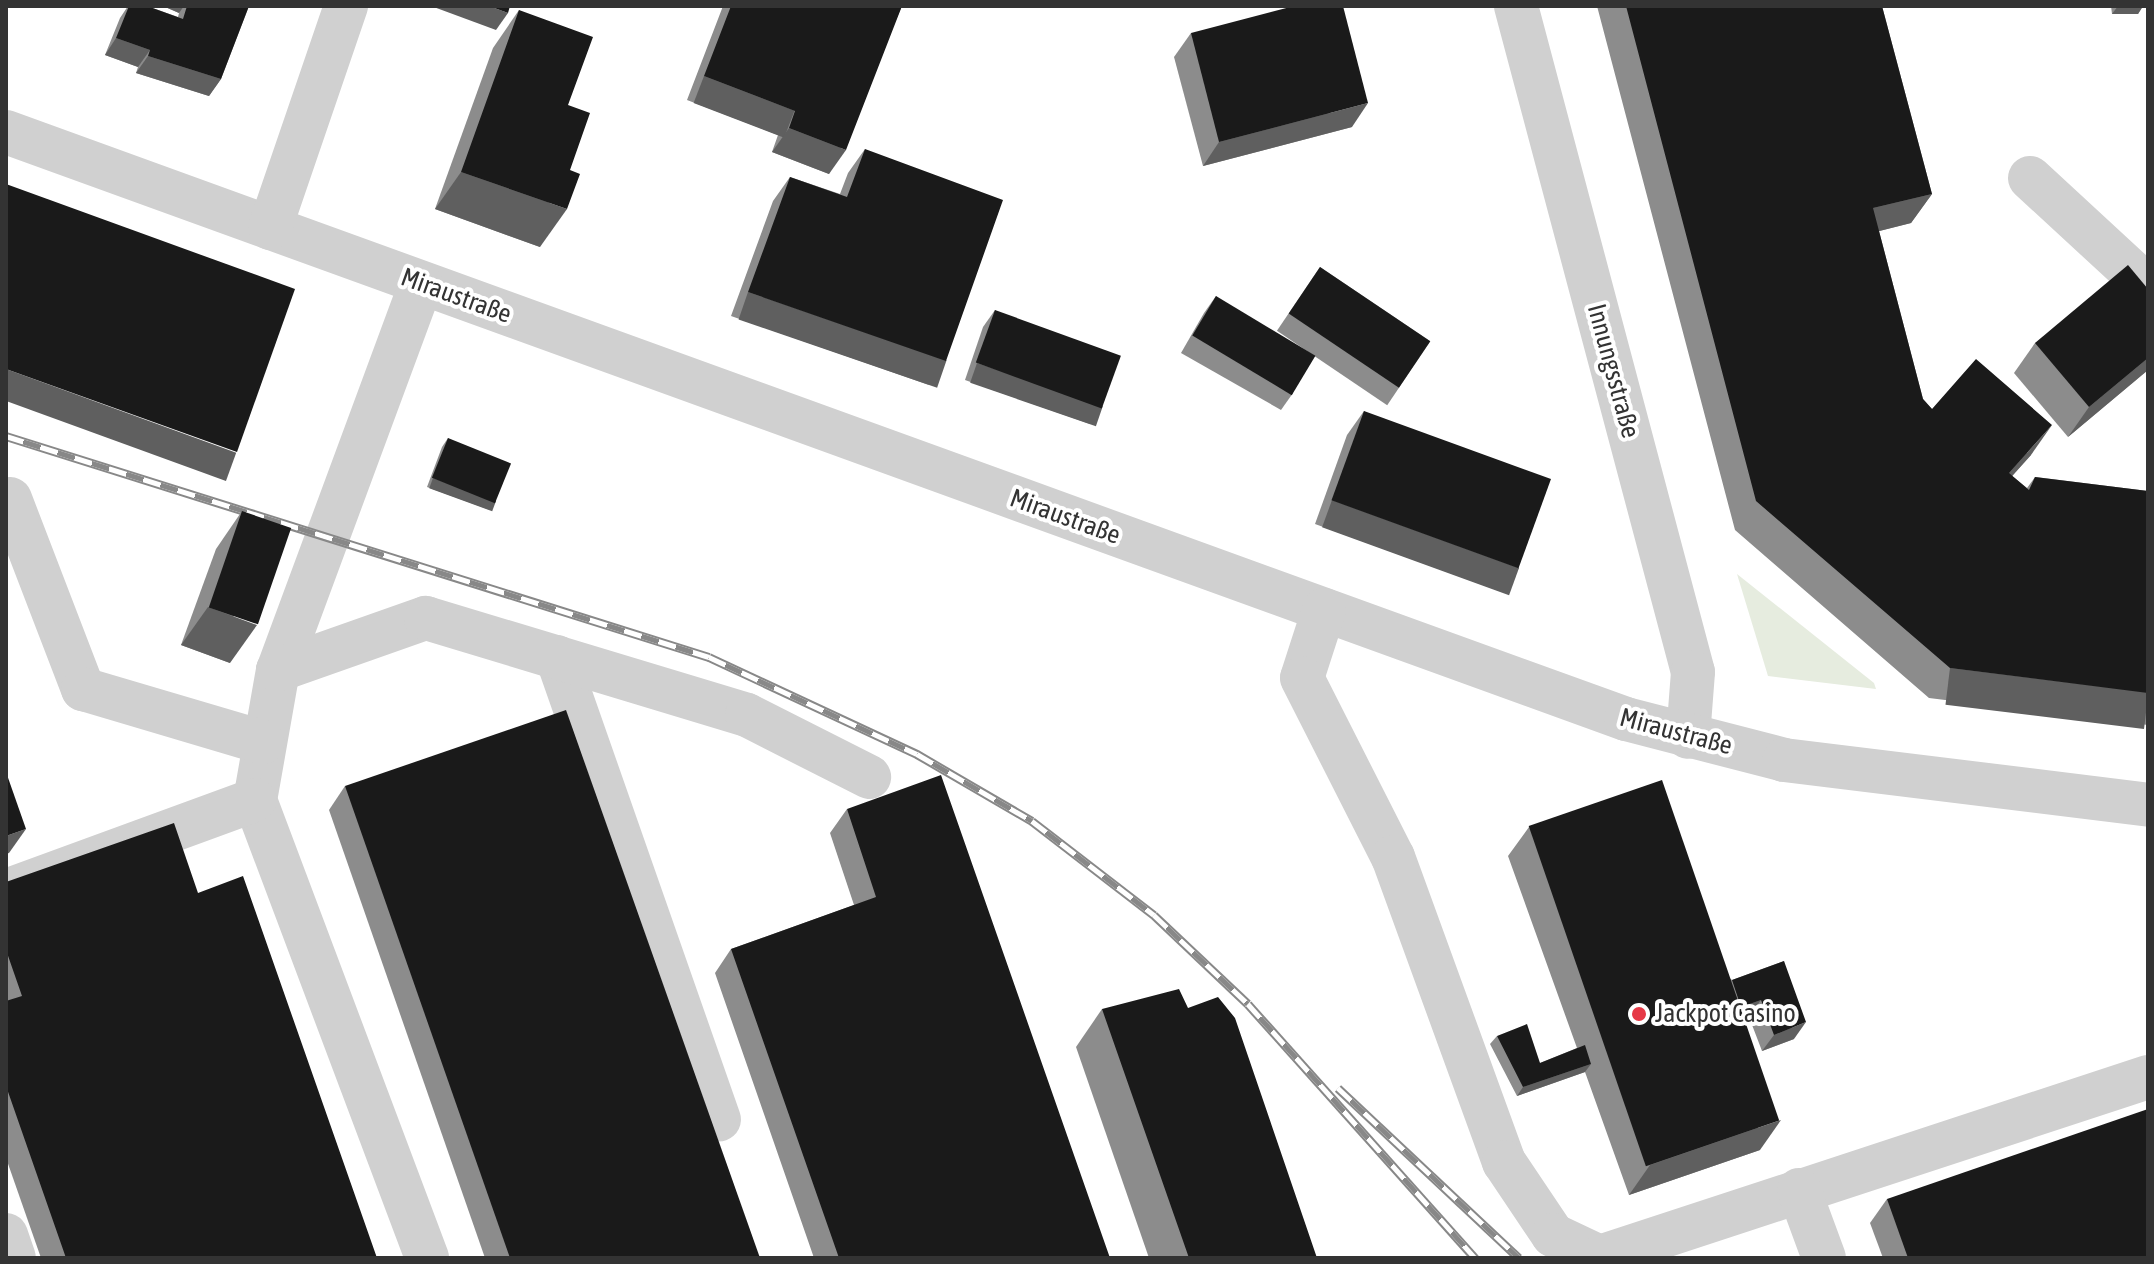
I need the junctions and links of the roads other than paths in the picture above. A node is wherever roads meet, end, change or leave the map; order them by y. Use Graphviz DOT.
graph roads {
  1 [pos="346,6"];
  2 [pos="1516,6"];
  3 [pos="6,132"];
  4 [pos="2030,178"];
  5 [pos="270,228"];
  6 [pos="421,284"];
  7 [pos="2148,287"];
  8 [pos="10,499"];
  9 [pos="1324,610"];
  10 [pos="557,657"];
  11 [pos="278,670"];
  12 [pos="1688,737"];
  13 [pos="262,742"];
  14 [pos="869,777"];
  15 [pos="255,800"];
  16 [pos="2148,805"];
  17 [pos="6,891"];
  18 [pos="2148,1077"];
  19 [pos="719,1119"];
  20 [pos="1799,1190"];
  21 [pos="6,1235"];
  22 [pos="14,1258"];
  23 [pos="427,1258"];
  24 [pos="1600,1258"];
  25 [pos="1824,1258"];
  1 -- 5 [label="street"];
  2 -- 12 [label="street, Innungsstraße"];
  3 -- 5 [label="street, Miraustraße"];
  4 -- 7 [label="street"];
  5 -- 6 [label="street, Miraustraße"];
  6 -- 9 [label="street, Miraustraße"];
  6 -- 11 [label="street"];
  8 -- 13 [label="street"];
  9 -- 12 [label="street, Miraustraße"];
  9 -- 24 [label="street"];
  10 -- 11 [label="street"];
  10 -- 14 [label="street"];
  10 -- 19 [label="street"];
  11 -- 13 [label="street"];
  12 -- 16 [label="street, Miraustraße"];
  13 -- 15 [label="street"];
  15 -- 17 [label="street"];
  15 -- 23 [label="street"];
  18 -- 20 [label="street"];
  20 -- 24 [label="street"];
  20 -- 25 [label="street"];
  21 -- 22 [label="street"];
}
